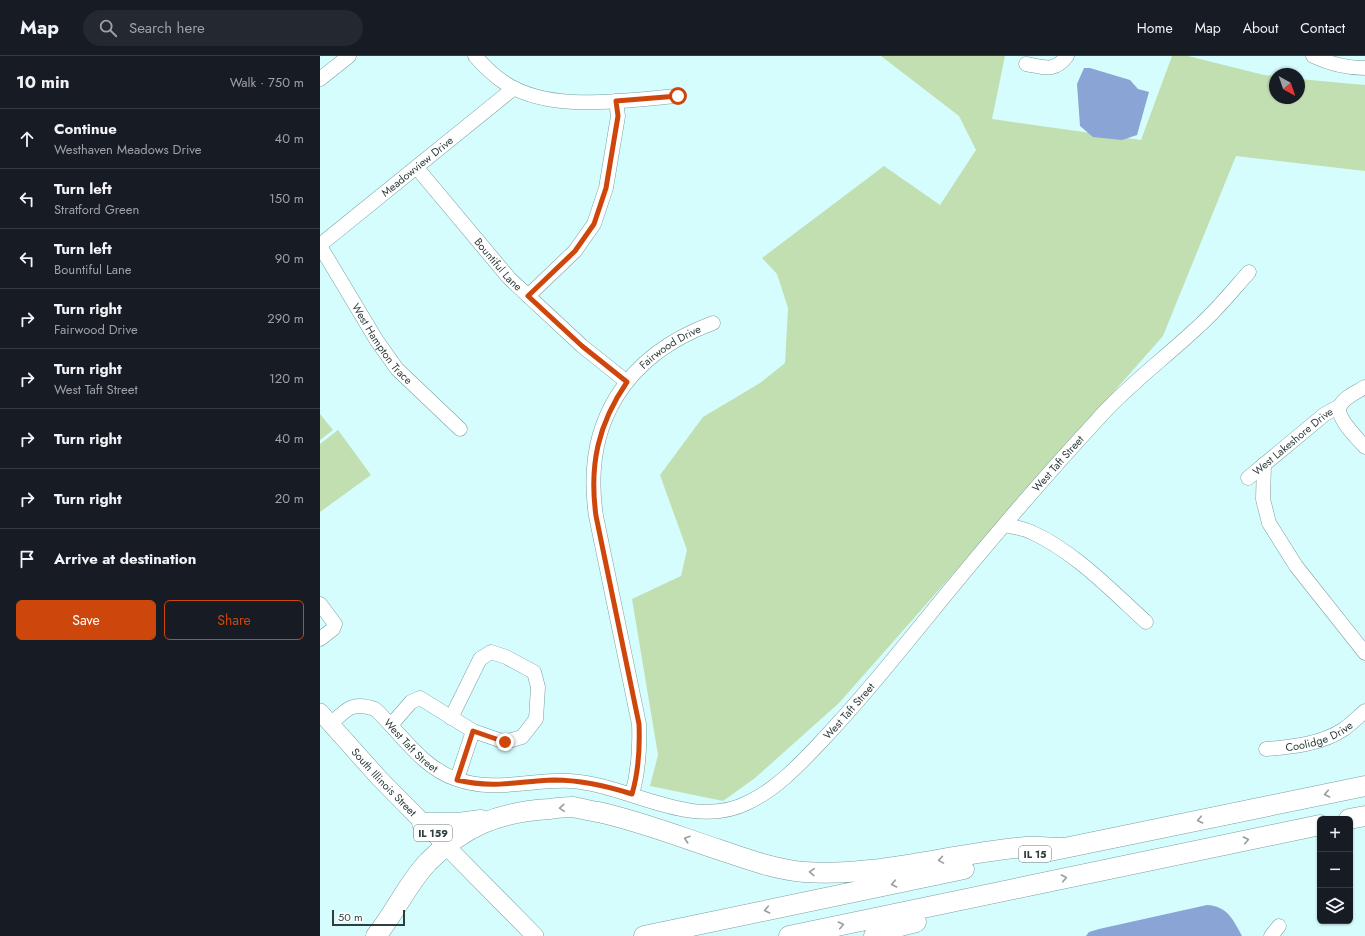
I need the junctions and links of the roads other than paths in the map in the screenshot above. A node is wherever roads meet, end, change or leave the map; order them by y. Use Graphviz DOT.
graph roads {
  1 [pos="349,56"];
  2 [pos="475,56"];
  3 [pos="1067,56"];
  4 [pos="1313,56"];
  5 [pos="1026,64"];
  6 [pos="1365,68"];
  7 [pos="320,79"];
  8 [pos="514,88"];
  9 [pos="678,96"];
  10 [pos="616,101"];
  11 [pos="416,168"];
  12 [pos="320,245"];
  13 [pos="1249,272"];
  14 [pos="528,296"];
  15 [pos="713,323"];
  16 [pos="627,382"];
  17 [pos="1365,387"];
  18 [pos="1340,406"];
  19 [pos="460,429"];
  20 [pos="1365,447"];
  21 [pos="1264,464"];
  22 [pos="1248,478"];
  23 [pos="1005,525"];
  24 [pos="320,604"];
  25 [pos="1146,622"];
  26 [pos="320,639"];
  27 [pos="1365,653"];
  28 [pos="1365,711"];
  29 [pos="325,718"];
  30 [pos="451,718"];
  31 [pos="391,725"];
  32 [pos="473,731"];
  33 [pos="1266,749"];
  34 [pos="457,780"];
  35 [pos="1365,786"];
  36 [pos="632,794"];
  37 [pos="1365,816"];
  38 [pos="1353,818"];
  39 [pos="489,819"];
  40 [pos="422,823"];
  41 [pos="1317,826"];
  42 [pos="446,846"];
  43 [pos="1063,848"];
  44 [pos="1037,884"];
  45 [pos="376,936"];
  46 [pos="535,936"];
  47 [pos="644,936"];
  48 [pos="789,936"];
  49 [pos="874,936"];
  1 -- 7 [label="street"];
  2 -- 8 [label="street"];
  3 -- 5 [label="street"];
  4 -- 6 [label="street"];
  8 -- 10 [label="street"];
  8 -- 11 [label="street, Meadowview Drive"];
  9 -- 10 [label="street"];
  10 -- 14 [label="street"];
  11 -- 12 [label="street, Meadowview Drive"];
  11 -- 14 [label="street, Bountiful Lane"];
  12 -- 19 [label="street, West Hampton Trace"];
  13 -- 23 [label="street, West Taft Street"];
  14 -- 16 [label="street, Bountiful Lane"];
  15 -- 16 [label="street, Fairwood Drive"];
  16 -- 36 [label="street, Fairwood Drive"];
  17 -- 18 [label="street, West Lakeshore Drive"];
  18 -- 20 [label="street"];
  18 -- 21 [label="street, West Lakeshore Drive"];
  21 -- 22 [label="street, West Lakeshore Drive"];
  21 -- 27 [label="street"];
  23 -- 25 [label="street"];
  23 -- 36 [label="street, West Taft Street"];
  24 -- 26 [label="street"];
  28 -- 33 [label="street, Coolidge Drive"];
  29 -- 31 [label="street, West Taft Street"];
  29 -- 40 [label="main road, South Illinois Street / IL 159"];
  30 -- 31 [label="street"];
  30 -- 32 [label="street"];
  30 -- 32 [label="street"];
  31 -- 34 [label="street, West Taft Street"];
  32 -- 34 [label="street"];
  34 -- 36 [label="street, West Taft Street"];
  35 -- 43 [label="highway, IL 15, one-way"];
  37 -- 38 [label="highway"];
  39 -- 40 [label="highway"];
  39 -- 42 [label="highway"];
  43 -- 39 [label="highway, one-way"];
  40 -- 42 [label="main road, South Illinois Street / IL 159"];
  44 -- 41 [label="highway, one-way"];
  42 -- 45 [label="highway"];
  42 -- 46 [label="main road, South Illinois Street / IL 159"];
  43 -- 47 [label="highway, IL 15, one-way"];
  48 -- 44 [label="highway, one-way"];
  44 -- 49 [label="highway"];
}
